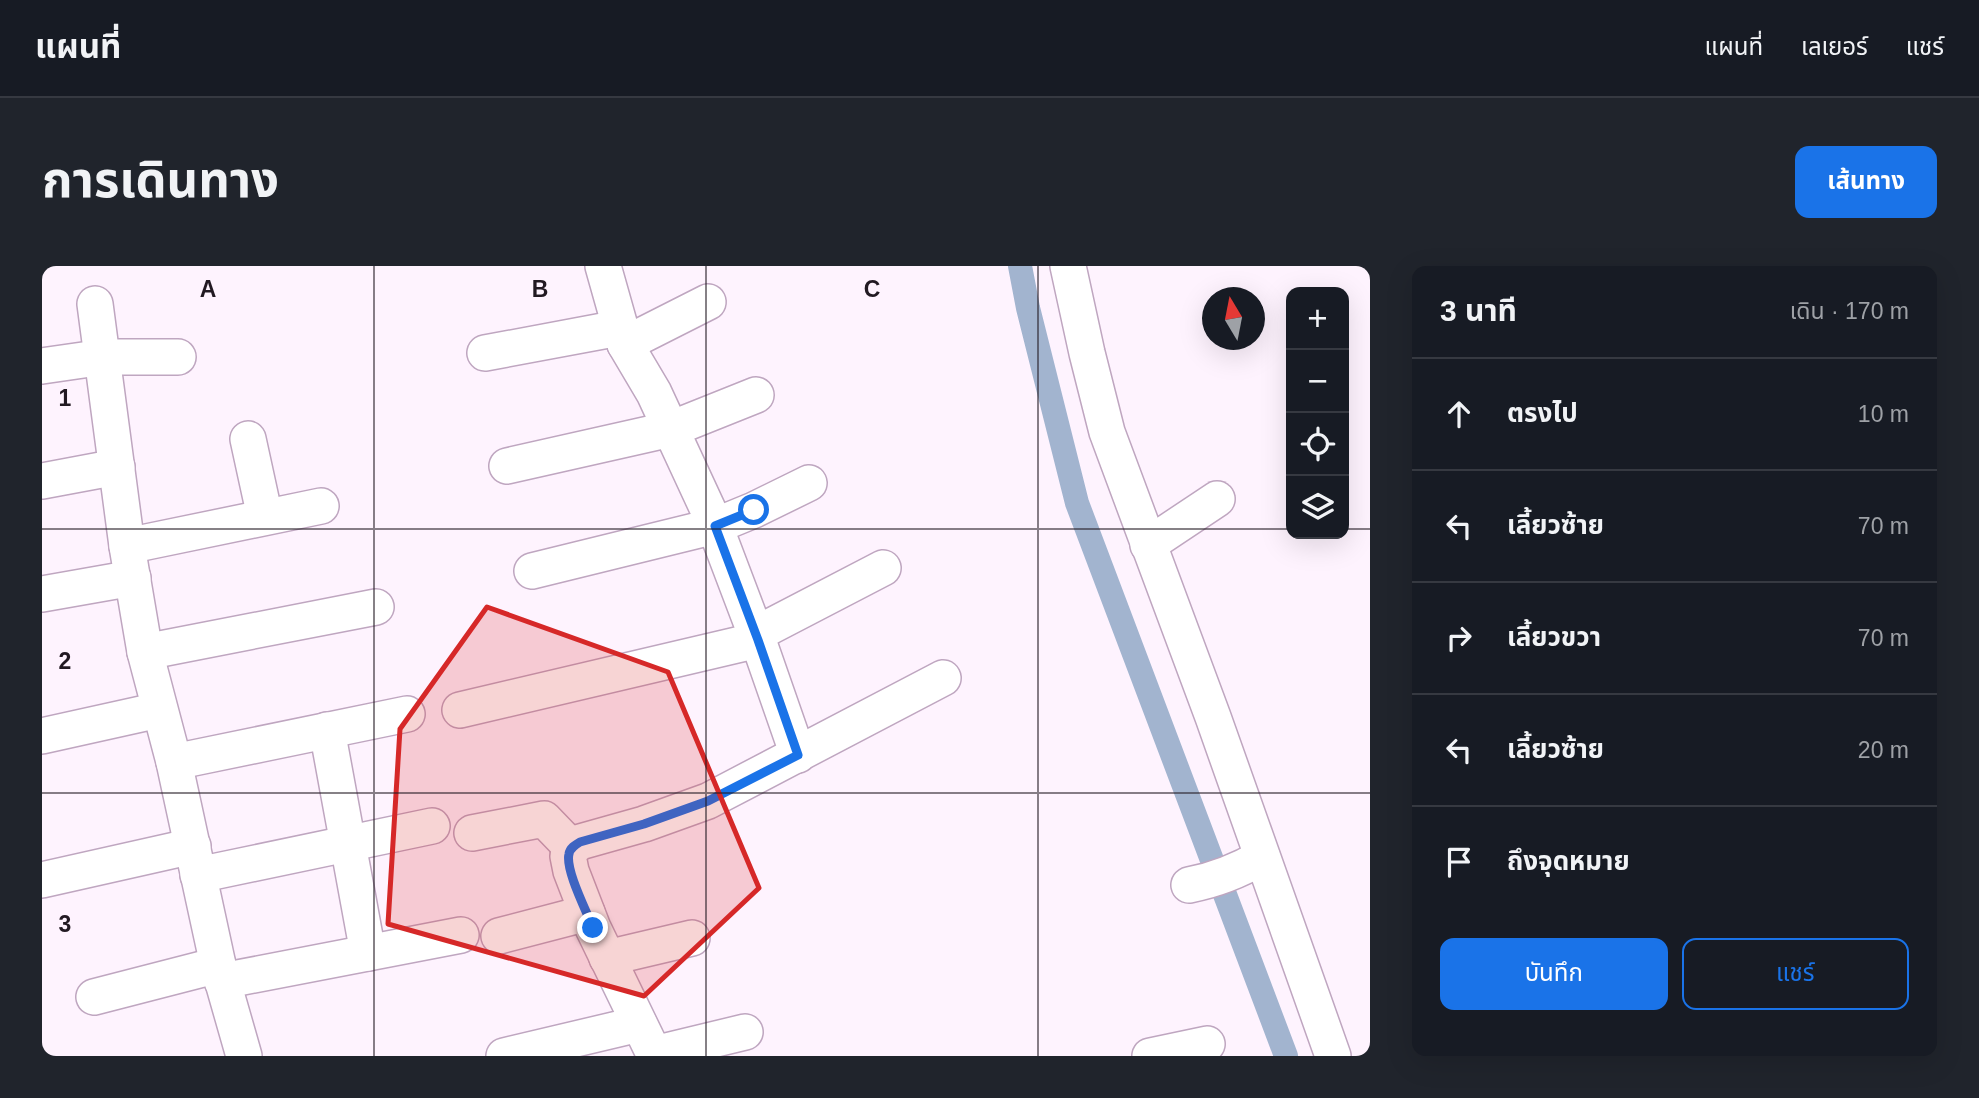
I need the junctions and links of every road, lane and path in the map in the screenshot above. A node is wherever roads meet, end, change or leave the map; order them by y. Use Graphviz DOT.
graph roads {
  1 [pos="603,266"];
  2 [pos="1068,266"];
  3 [pos="708,302"];
  4 [pos="96,304"];
  5 [pos="622,336"];
  6 [pos="485,353"];
  7 [pos="104,357"];
  8 [pos="178,357"];
  9 [pos="42,366"];
  10 [pos="756,395"];
  11 [pos="671,429"];
  12 [pos="248,439"];
  13 [pos="507,466"];
  14 [pos="117,467"];
  15 [pos="42,481"];
  16 [pos="809,483"];
  17 [pos="1217,499"];
  18 [pos="321,506"];
  19 [pos="265,517"];
  20 [pos="715,526"];
  21 [pos="1148,545"];
  22 [pos="130,562"];
  23 [pos="883,568"];
  24 [pos="531,571"];
  25 [pos="42,594"];
  26 [pos="376,607"];
  27 [pos="757,637"];
  28 [pos="145,652"];
  29 [pos="943,678"];
  30 [pos="159,710"];
  31 [pos="460,710"];
  32 [pos="407,714"];
  33 [pos="327,730"];
  34 [pos="42,736"];
  35 [pos="798,755"];
  36 [pos="174,762"];
  37 [pos="432,826"];
  38 [pos="472,833"];
  39 [pos="349,844"];
  40 [pos="572,848"];
  41 [pos="196,860"];
  42 [pos="1255,861"];
  43 [pos="42,880"];
  44 [pos="1197,883"];
  45 [pos="587,912"];
  46 [pos="461,935"];
  47 [pos="499,936"];
  48 [pos="692,938"];
  49 [pos="368,953"];
  50 [pos="607,958"];
  51 [pos="220,973"];
  52 [pos="94,997"];
  53 [pos="746,1032"];
  54 [pos="1208,1044"];
  55 [pos="649,1045"];
  56 [pos="244,1056"];
  57 [pos="503,1056"];
  58 [pos="1150,1056"];
  59 [pos="1333,1056"];
  1 -- 5 [label="street"];
  2 -- 21 [label="street"];
  3 -- 5 [label="street"];
  4 -- 7 [label="street"];
  5 -- 6 [label="street"];
  5 -- 11 [label="street"];
  7 -- 8 [label="street"];
  7 -- 9 [label="street"];
  7 -- 14 [label="street"];
  10 -- 11 [label="street"];
  11 -- 13 [label="street"];
  11 -- 20 [label="street"];
  12 -- 19 [label="street"];
  14 -- 15 [label="street"];
  14 -- 22 [label="street"];
  16 -- 20 [label="street"];
  17 -- 21 [label="street"];
  18 -- 19 [label="street"];
  19 -- 22 [label="street"];
  20 -- 24 [label="street"];
  20 -- 27 [label="street"];
  21 -- 42 [label="street"];
  22 -- 25 [label="street"];
  22 -- 28 [label="street"];
  23 -- 27 [label="street"];
  26 -- 28 [label="street"];
  27 -- 31 [label="street"];
  27 -- 35 [label="street"];
  28 -- 30 [label="street"];
  29 -- 35 [label="street"];
  30 -- 34 [label="street"];
  30 -- 36 [label="street"];
  32 -- 33 [label="street"];
  33 -- 36 [label="street"];
  33 -- 39 [label="street"];
  35 -- 40 [label="street"];
  36 -- 41 [label="street"];
  37 -- 39 [label="street"];
  38 -- 40 [label="street"];
  39 -- 41 [label="street"];
  39 -- 49 [label="street"];
  40 -- 45 [label="street"];
  41 -- 43 [label="street"];
  41 -- 51 [label="street"];
  42 -- 44 [label="street"];
  42 -- 59 [label="street"];
  45 -- 47 [label="street"];
  45 -- 50 [label="street"];
  46 -- 49 [label="street"];
  48 -- 50 [label="street"];
  49 -- 51 [label="street"];
  50 -- 55 [label="street"];
  51 -- 52 [label="street"];
  51 -- 56 [label="street"];
  53 -- 55 [label="street"];
  54 -- 58 [label="street"];
  55 -- 57 [label="street"];
}
